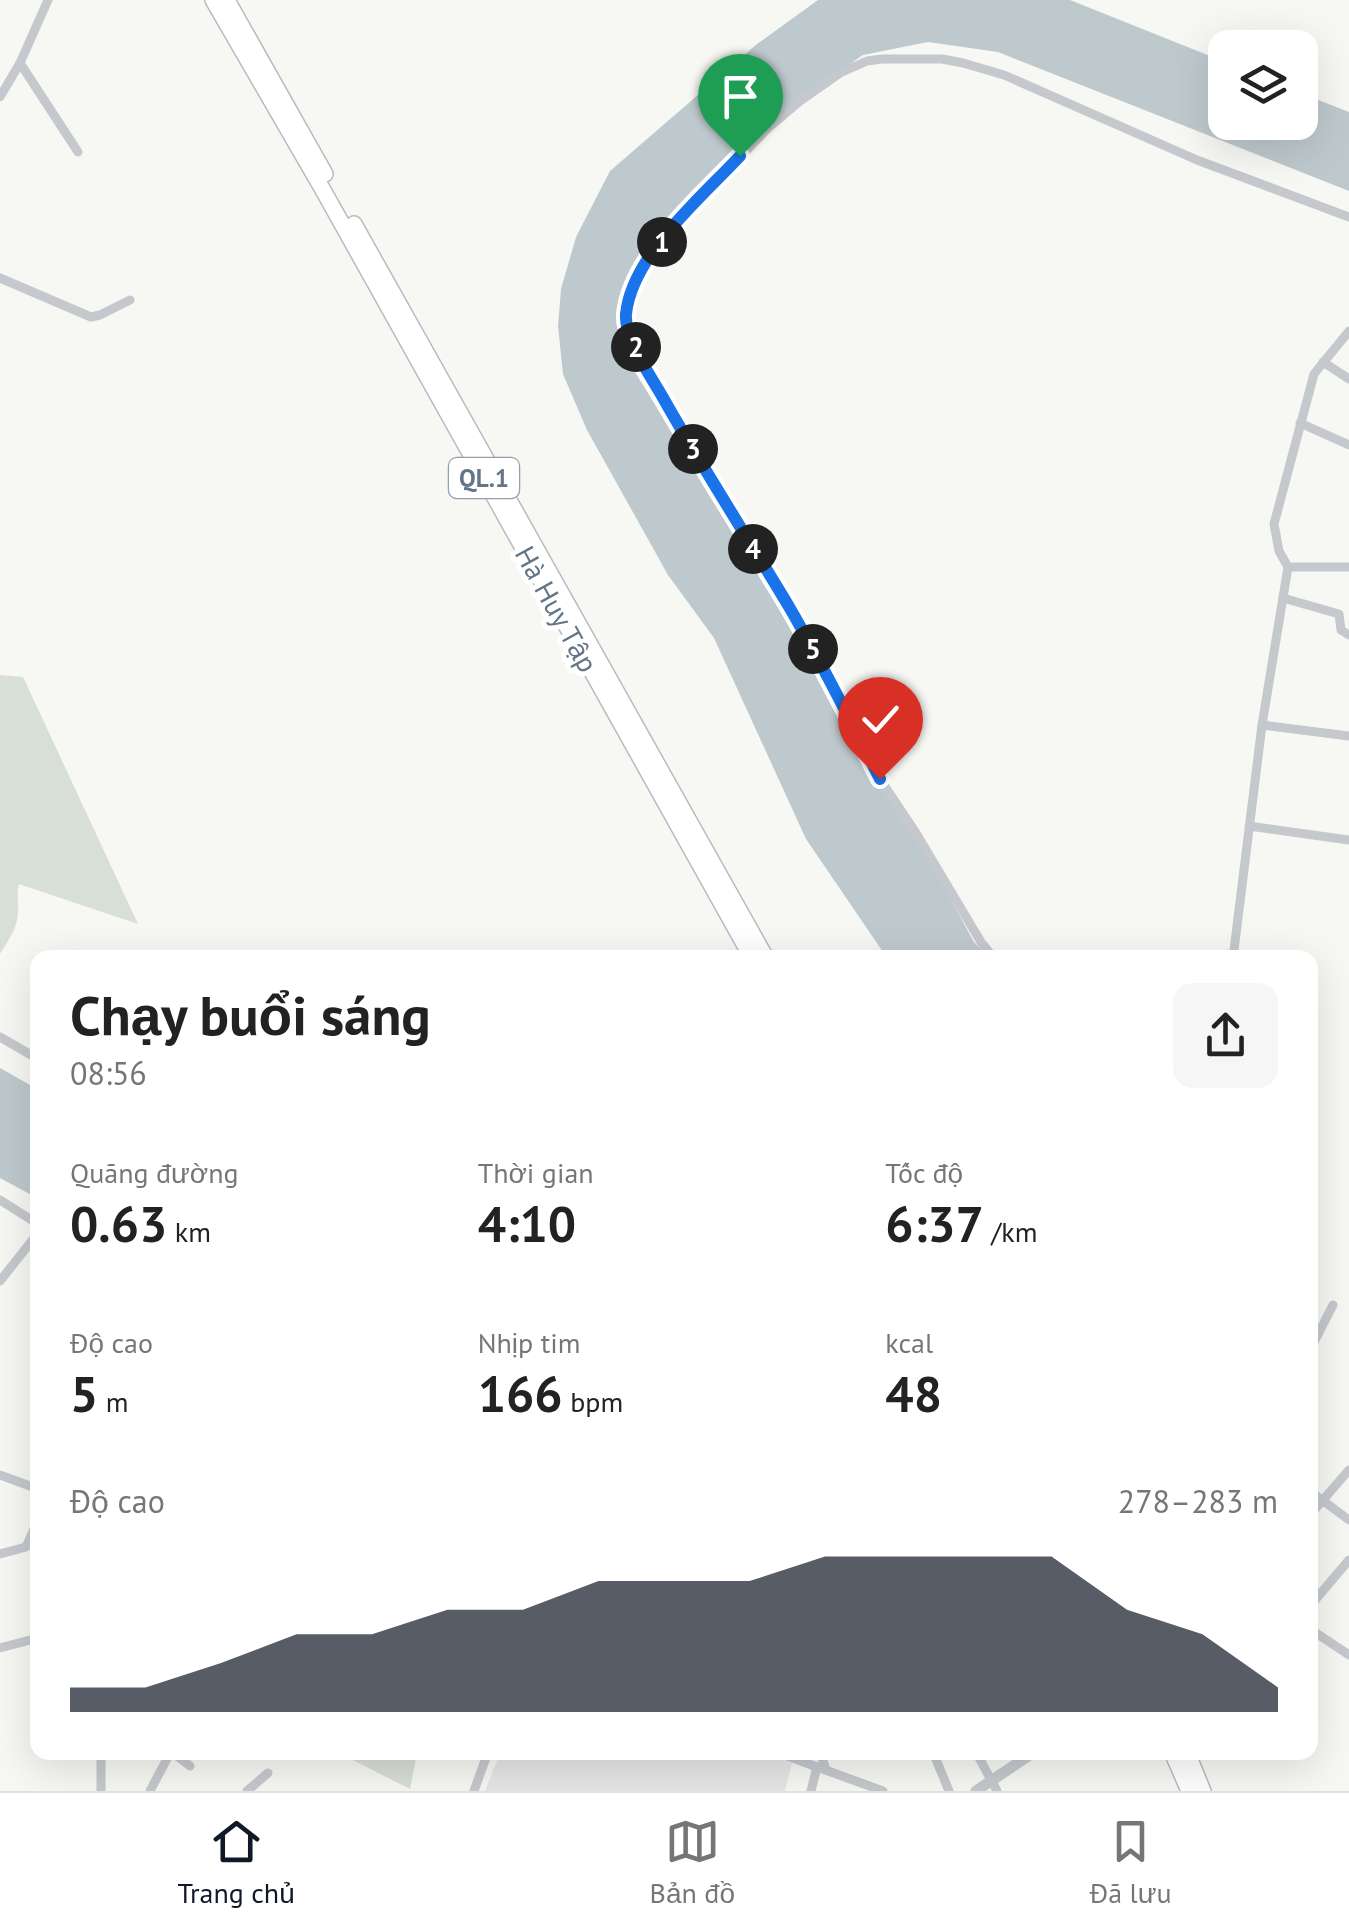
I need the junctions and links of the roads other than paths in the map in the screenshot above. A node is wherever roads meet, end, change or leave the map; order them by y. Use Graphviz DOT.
graph roads {
  1 [pos="48,0"];
  2 [pos="213,0"];
  3 [pos="227,0"];
  4 [pos="20,64"];
  5 [pos="0,97"];
  6 [pos="78,152"];
  7 [pos="1349,218"];
  8 [pos="0,278"];
  9 [pos="130,300"];
  10 [pos="1349,331"];
  11 [pos="1323,362"];
  12 [pos="1349,379"];
  13 [pos="1300,423"];
  14 [pos="1349,445"];
  15 [pos="1288,567"];
  16 [pos="1349,567"];
  17 [pos="1283,598"];
  18 [pos="1349,635"];
  19 [pos="1262,724"];
  20 [pos="1349,736"];
  21 [pos="1250,826"];
  22 [pos="1349,840"];
  23 [pos="748,950"];
  24 [pos="762,950"];
  25 [pos="988,950"];
  26 [pos="1234,950"];
  27 [pos="0,1037"];
  28 [pos="30,1054"];
  29 [pos="0,1200"];
  30 [pos="30,1219"];
  31 [pos="30,1243"];
  32 [pos="0,1281"];
  33 [pos="1334,1305"];
  34 [pos="1318,1335"];
  35 [pos="1349,1470"];
  36 [pos="0,1475"];
  37 [pos="30,1485"];
  38 [pos="1318,1497"];
  39 [pos="1323,1501"];
  40 [pos="1318,1506"];
  41 [pos="1349,1520"];
  42 [pos="30,1538"];
  43 [pos="0,1554"];
  44 [pos="1349,1560"];
  45 [pos="1318,1597"];
  46 [pos="1318,1634"];
  47 [pos="30,1640"];
  48 [pos="0,1648"];
  49 [pos="1349,1655"];
  50 [pos="101,1760"];
  51 [pos="167,1760"];
  52 [pos="182,1760"];
  53 [pos="485,1760"];
  54 [pos="798,1760"];
  55 [pos="821,1760"];
  56 [pos="937,1760"];
  57 [pos="980,1760"];
  58 [pos="1025,1760"];
  59 [pos="1175,1760"];
  60 [pos="1190,1760"];
  61 [pos="190,1766"];
  62 [pos="822,1769"];
  63 [pos="268,1773"];
  64 [pos="994,1786"];
  65 [pos="101,1791"];
  66 [pos="150,1791"];
  67 [pos="247,1791"];
  68 [pos="474,1791"];
  69 [pos="811,1791"];
  70 [pos="883,1791"];
  71 [pos="949,1791"];
  72 [pos="976,1791"];
  73 [pos="1188,1791"];
  74 [pos="1203,1791"];
  1 -- 4 [label="street"];
  2 -- 23 [label="main road, Hà Huy Tập / QL.1"];
  3 -- 24 [label="main road, Hà Huy Tập / QL.1"];
  4 -- 5 [label="street"];
  4 -- 6 [label="street"];
  7 -- 25 [label="street"];
  8 -- 9 [label="street"];
  10 -- 11 [label="street"];
  11 -- 12 [label="street"];
  11 -- 13 [label="street"];
  13 -- 14 [label="street"];
  13 -- 15 [label="street"];
  15 -- 16 [label="street"];
  15 -- 17 [label="street"];
  17 -- 18 [label="street"];
  17 -- 19 [label="street"];
  19 -- 20 [label="street"];
  19 -- 21 [label="street"];
  21 -- 22 [label="street"];
  21 -- 26 [label="street"];
  27 -- 28 [label="street"];
  29 -- 30 [label="street"];
  31 -- 32 [label="street"];
  33 -- 34 [label="street"];
  35 -- 39 [label="street"];
  36 -- 37 [label="street"];
  38 -- 39 [label="street"];
  39 -- 40 [label="street"];
  39 -- 41 [label="street"];
  42 -- 43 [label="street"];
  44 -- 45 [label="street"];
  46 -- 49 [label="street"];
  47 -- 48 [label="street"];
  50 -- 65 [label="street"];
  51 -- 66 [label="street"];
  52 -- 61 [label="street"];
  53 -- 68 [label="street"];
  54 -- 62 [label="street"];
  55 -- 62 [label="street"];
  56 -- 71 [label="street"];
  57 -- 64 [label="street"];
  58 -- 64 [label="street"];
  59 -- 73 [label="main road"];
  60 -- 74 [label="main road"];
  62 -- 69 [label="street"];
  62 -- 70 [label="street"];
  63 -- 67 [label="street"];
  64 -- 72 [label="street"];
}
